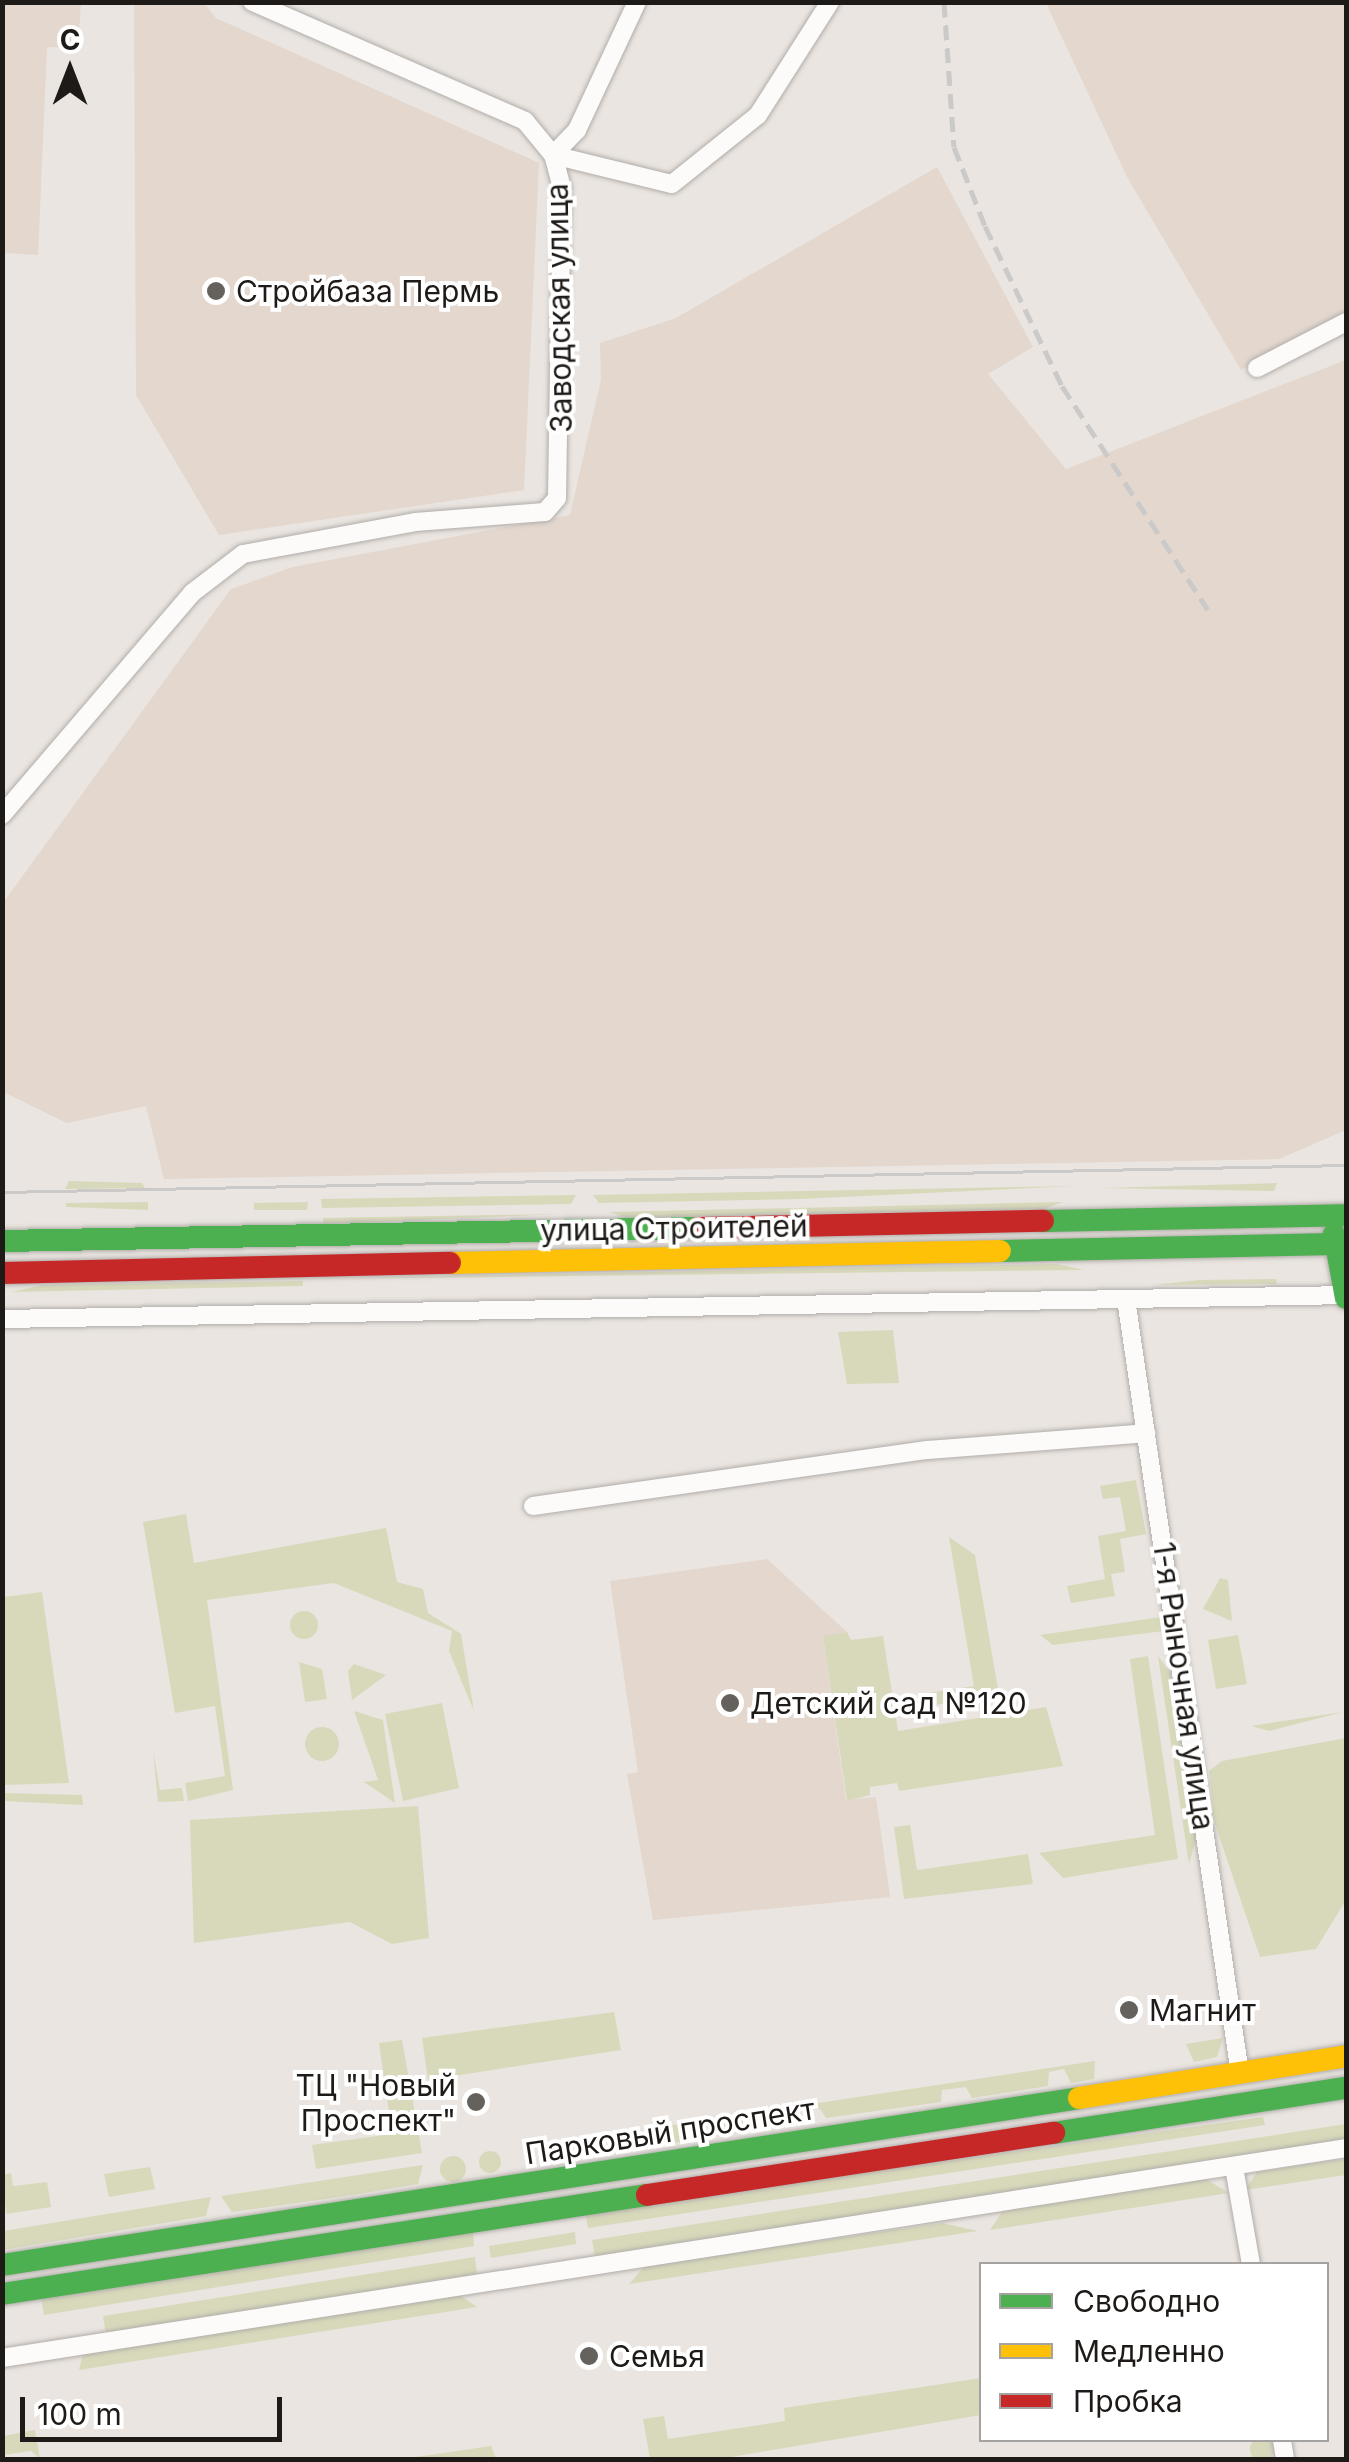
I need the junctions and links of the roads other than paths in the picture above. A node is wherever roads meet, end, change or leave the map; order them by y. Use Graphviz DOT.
graph roads {
  1 [pos="252,2"];
  2 [pos="278,2"];
  3 [pos="636,2"];
  4 [pos="830,2"];
  5 [pos="284,21"];
  6 [pos="553,155"];
  7 [pos="1346,322"];
  8 [pos="1257,368"];
  9 [pos="2,815"];
  10 [pos="1337,1216"];
  11 [pos="2,1241"];
  12 [pos="1342,1244"];
  13 [pos="2,1273"];
  14 [pos="1346,1296"];
  15 [pos="1126,1299"];
  16 [pos="2,1319"];
  17 [pos="1146,1434"];
  18 [pos="534,1506"];
  19 [pos="1346,2056"];
  20 [pos="1240,2074"];
  21 [pos="1346,2088"];
  22 [pos="1346,2148"];
  23 [pos="1234,2166"];
  24 [pos="1251,2262"];
  25 [pos="2,2265"];
  26 [pos="2,2294"];
  27 [pos="2,2358"];
  1 -- 5 [label="street"];
  2 -- 5 [label="street"];
  3 -- 6 [label="street, Заводская улица"];
  4 -- 6 [label="street"];
  5 -- 6 [label="street"];
  6 -- 9 [label="street, Заводская улица"];
  7 -- 8 [label="street"];
  10 -- 11 [label="main road, улица Строителей"];
  10 -- 12 [label="main road"];
  12 -- 13 [label="main road, улица Строителей"];
  12 -- 14 [label="main road"];
  14 -- 15 [label="street"];
  15 -- 16 [label="street"];
  15 -- 17 [label="street, 1-я Рыночная улица"];
  17 -- 18 [label="street"];
  17 -- 20 [label="street, 1-я Рыночная улица"];
  19 -- 20 [label="main road, Парковый проспект"];
  20 -- 25 [label="main road, Парковый проспект"];
  21 -- 26 [label="main road, Парковый проспект"];
  22 -- 23 [label="street"];
  23 -- 24 [label="street"];
  23 -- 27 [label="street"];
}
